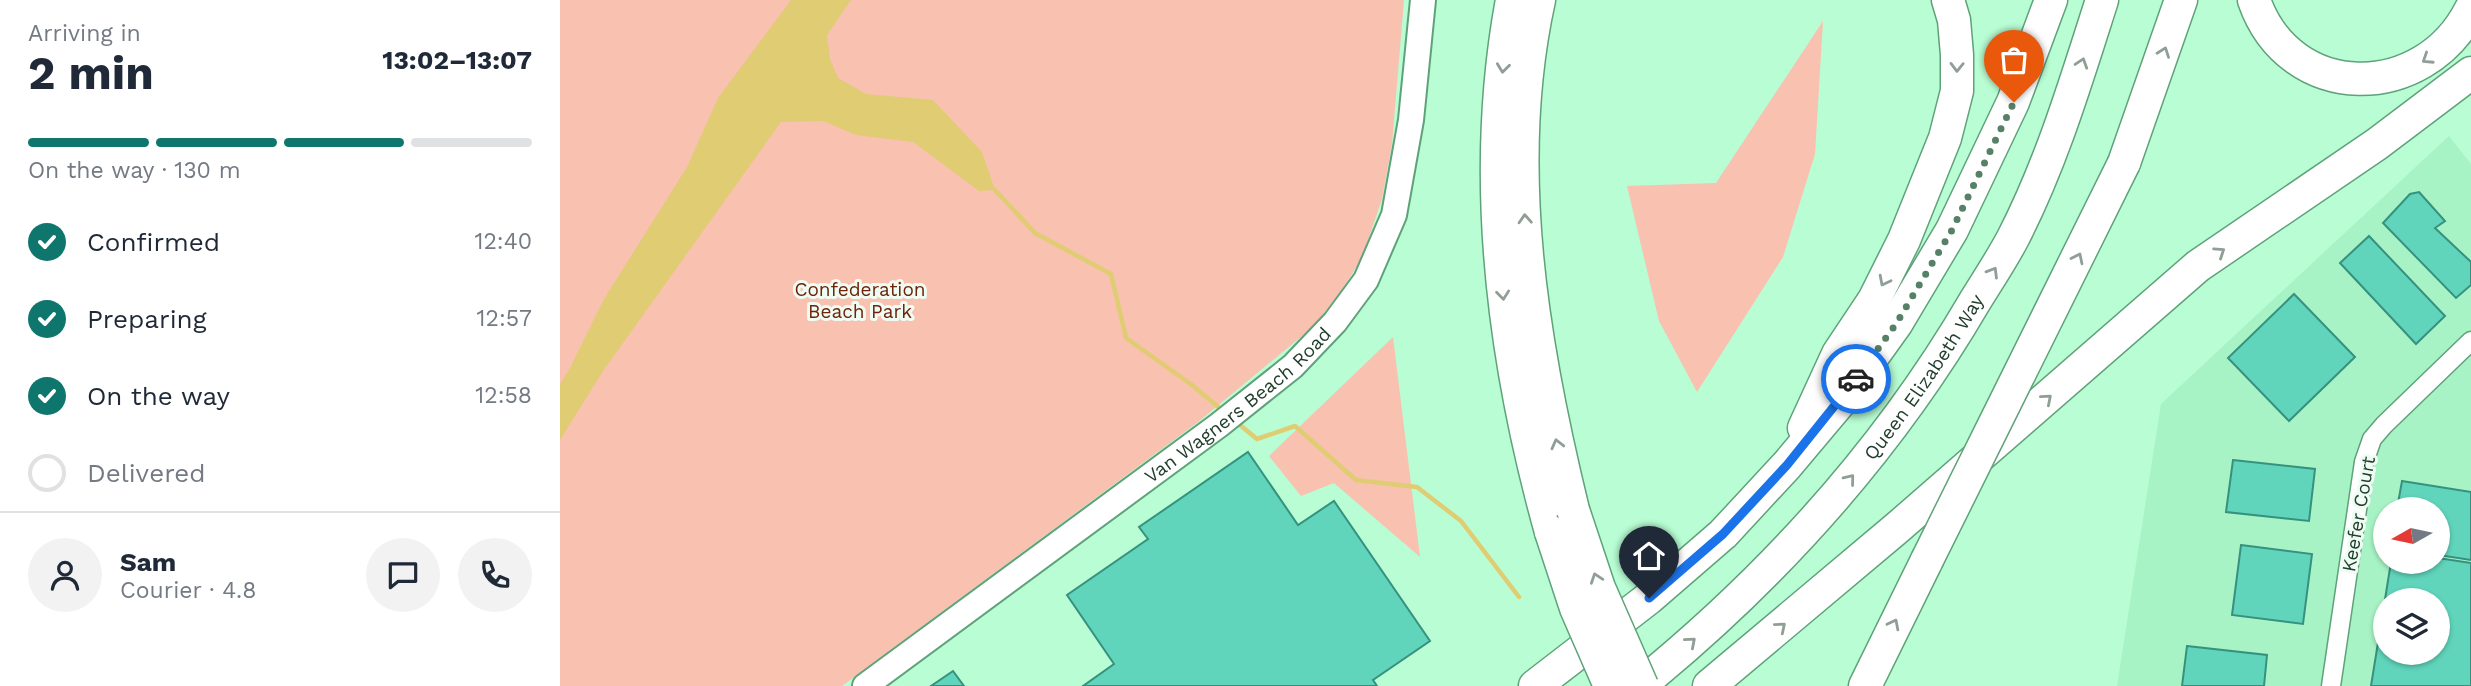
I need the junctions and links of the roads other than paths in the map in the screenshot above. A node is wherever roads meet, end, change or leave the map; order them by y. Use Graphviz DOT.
graph roads {
  1 [pos="1423,0"];
  2 [pos="1512,0"];
  3 [pos="1539,0"];
  4 [pos="1948,0"];
  5 [pos="2051,0"];
  6 [pos="2102,0"];
  7 [pos="2181,0"];
  8 [pos="2254,0"];
  9 [pos="2471,9"];
  10 [pos="2471,73"];
  11 [pos="2471,341"];
  12 [pos="1787,465"];
  13 [pos="865,686"];
  14 [pos="1535,686"];
  15 [pos="1610,686"];
  16 [pos="1641,686"];
  17 [pos="1709,686"];
  18 [pos="1865,686"];
  19 [pos="2331,686"];
  1 -- 13 [label="street, Van Wagners Beach Road"];
  2 -- 15 [label="highway, one-way, bridge"];
  16 -- 3 [label="highway, one-way, bridge"];
  4 -- 12 [label="highway, one-way"];
  5 -- 12 [label="highway"];
  16 -- 6 [label="highway, Queen Elizabeth Way, one-way"];
  18 -- 7 [label="highway, one-way, bridge"];
  9 -- 8 [label="highway, one-way"];
  17 -- 10 [label="highway, one-way"];
  11 -- 19 [label="street, Keefer Court"];
  12 -- 14 [label="highway"];
}
